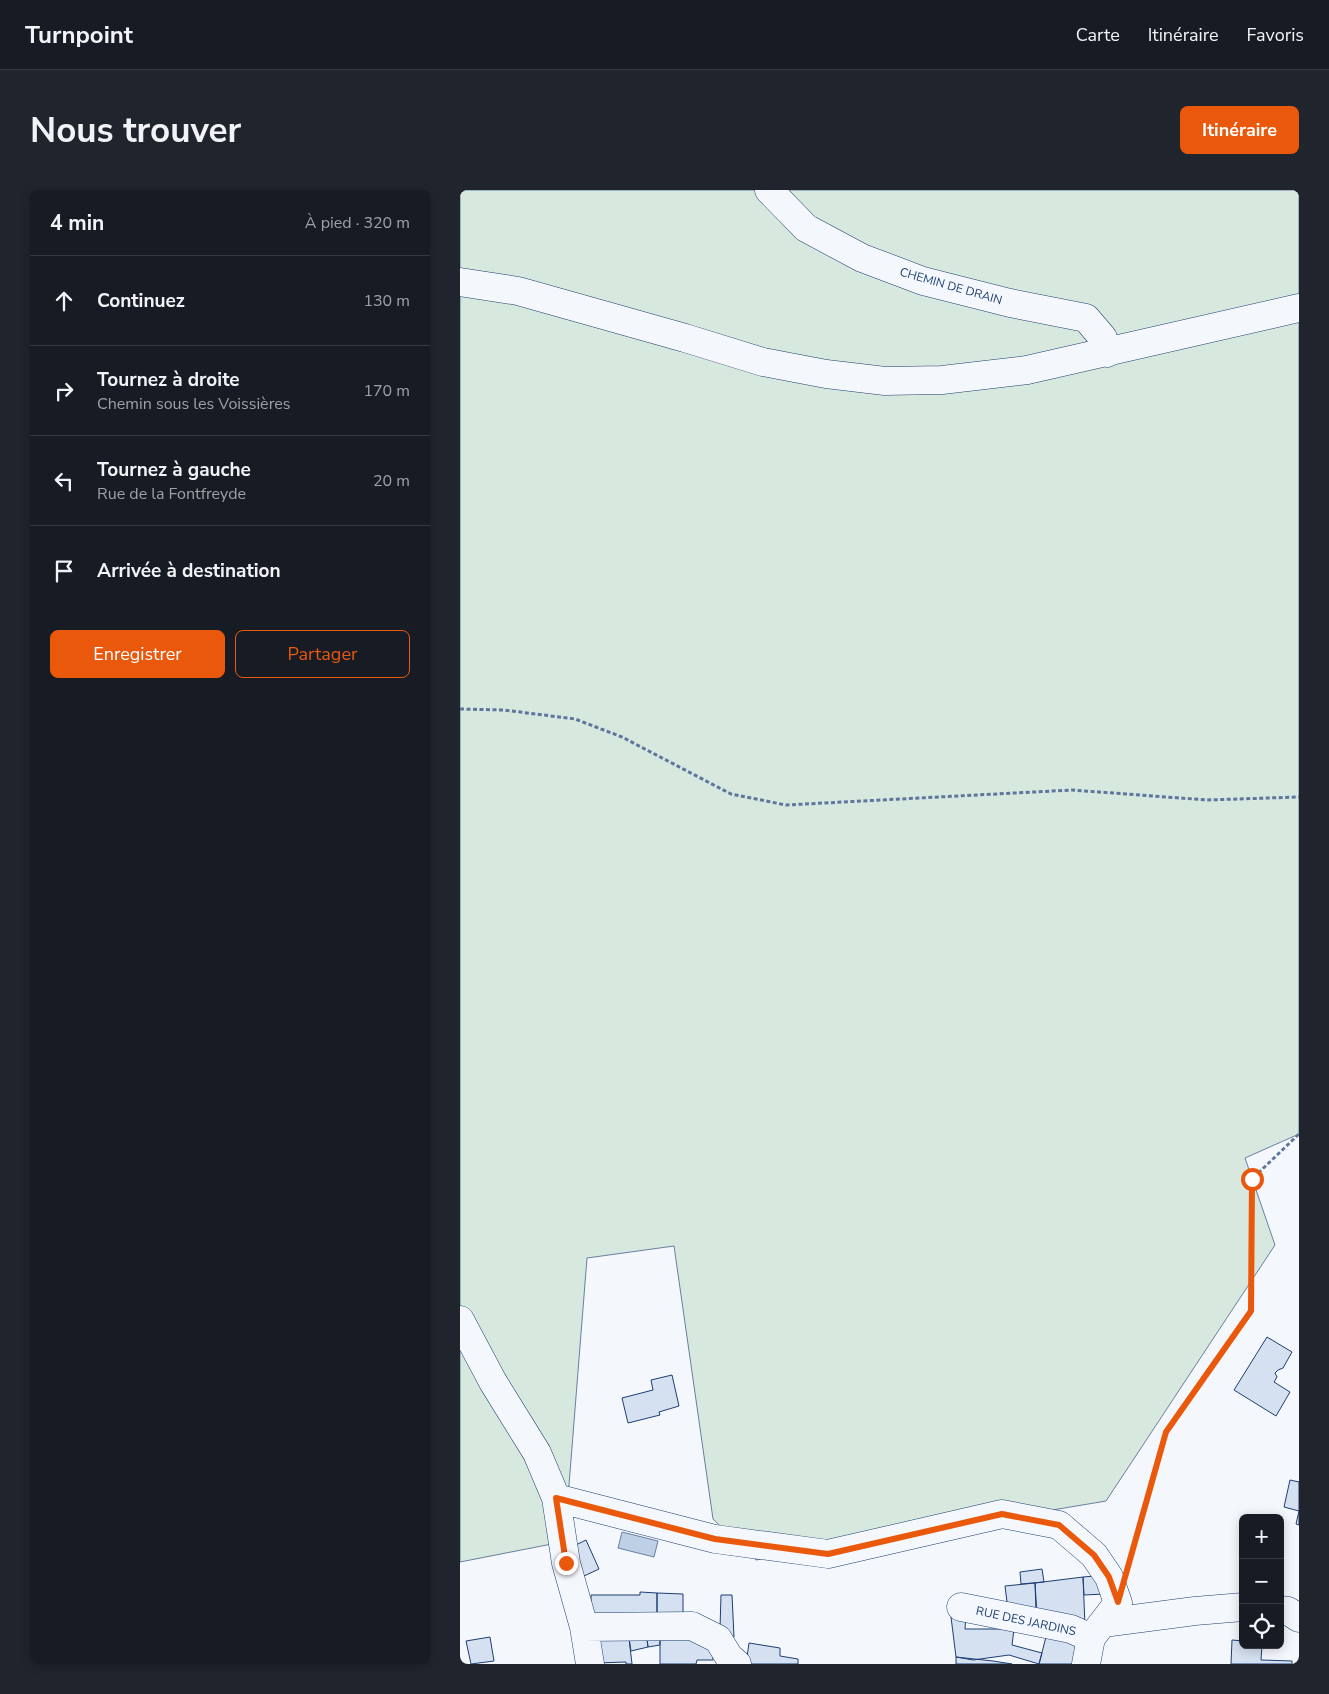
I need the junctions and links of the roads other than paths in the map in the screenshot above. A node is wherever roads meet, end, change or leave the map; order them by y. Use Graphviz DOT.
graph roads {
  1 [pos="769,190"];
  2 [pos="460,282"];
  3 [pos="1299,308"];
  4 [pos="1107,353"];
  5 [pos="460,1320"];
  6 [pos="556,1498"];
  7 [pos="961,1607"];
  8 [pos="1239,1607"];
  9 [pos="1284,1610"];
  10 [pos="1299,1618"];
  11 [pos="584,1627"];
  12 [pos="1099,1632"];
  13 [pos="590,1664"];
  14 [pos="737,1664"];
  1 -- 4 [label="street, CHEMIN DE DRAIN"];
  2 -- 4 [label="street"];
  3 -- 4 [label="street"];
  5 -- 6 [label="street"];
  6 -- 11 [label="street"];
  6 -- 12 [label="street"];
  7 -- 12 [label="street, RUE DES JARDINS"];
  8 -- 12 [label="street"];
  9 -- 10 [label="street"];
  11 -- 13 [label="street"];
  11 -- 14 [label="street"];
}
